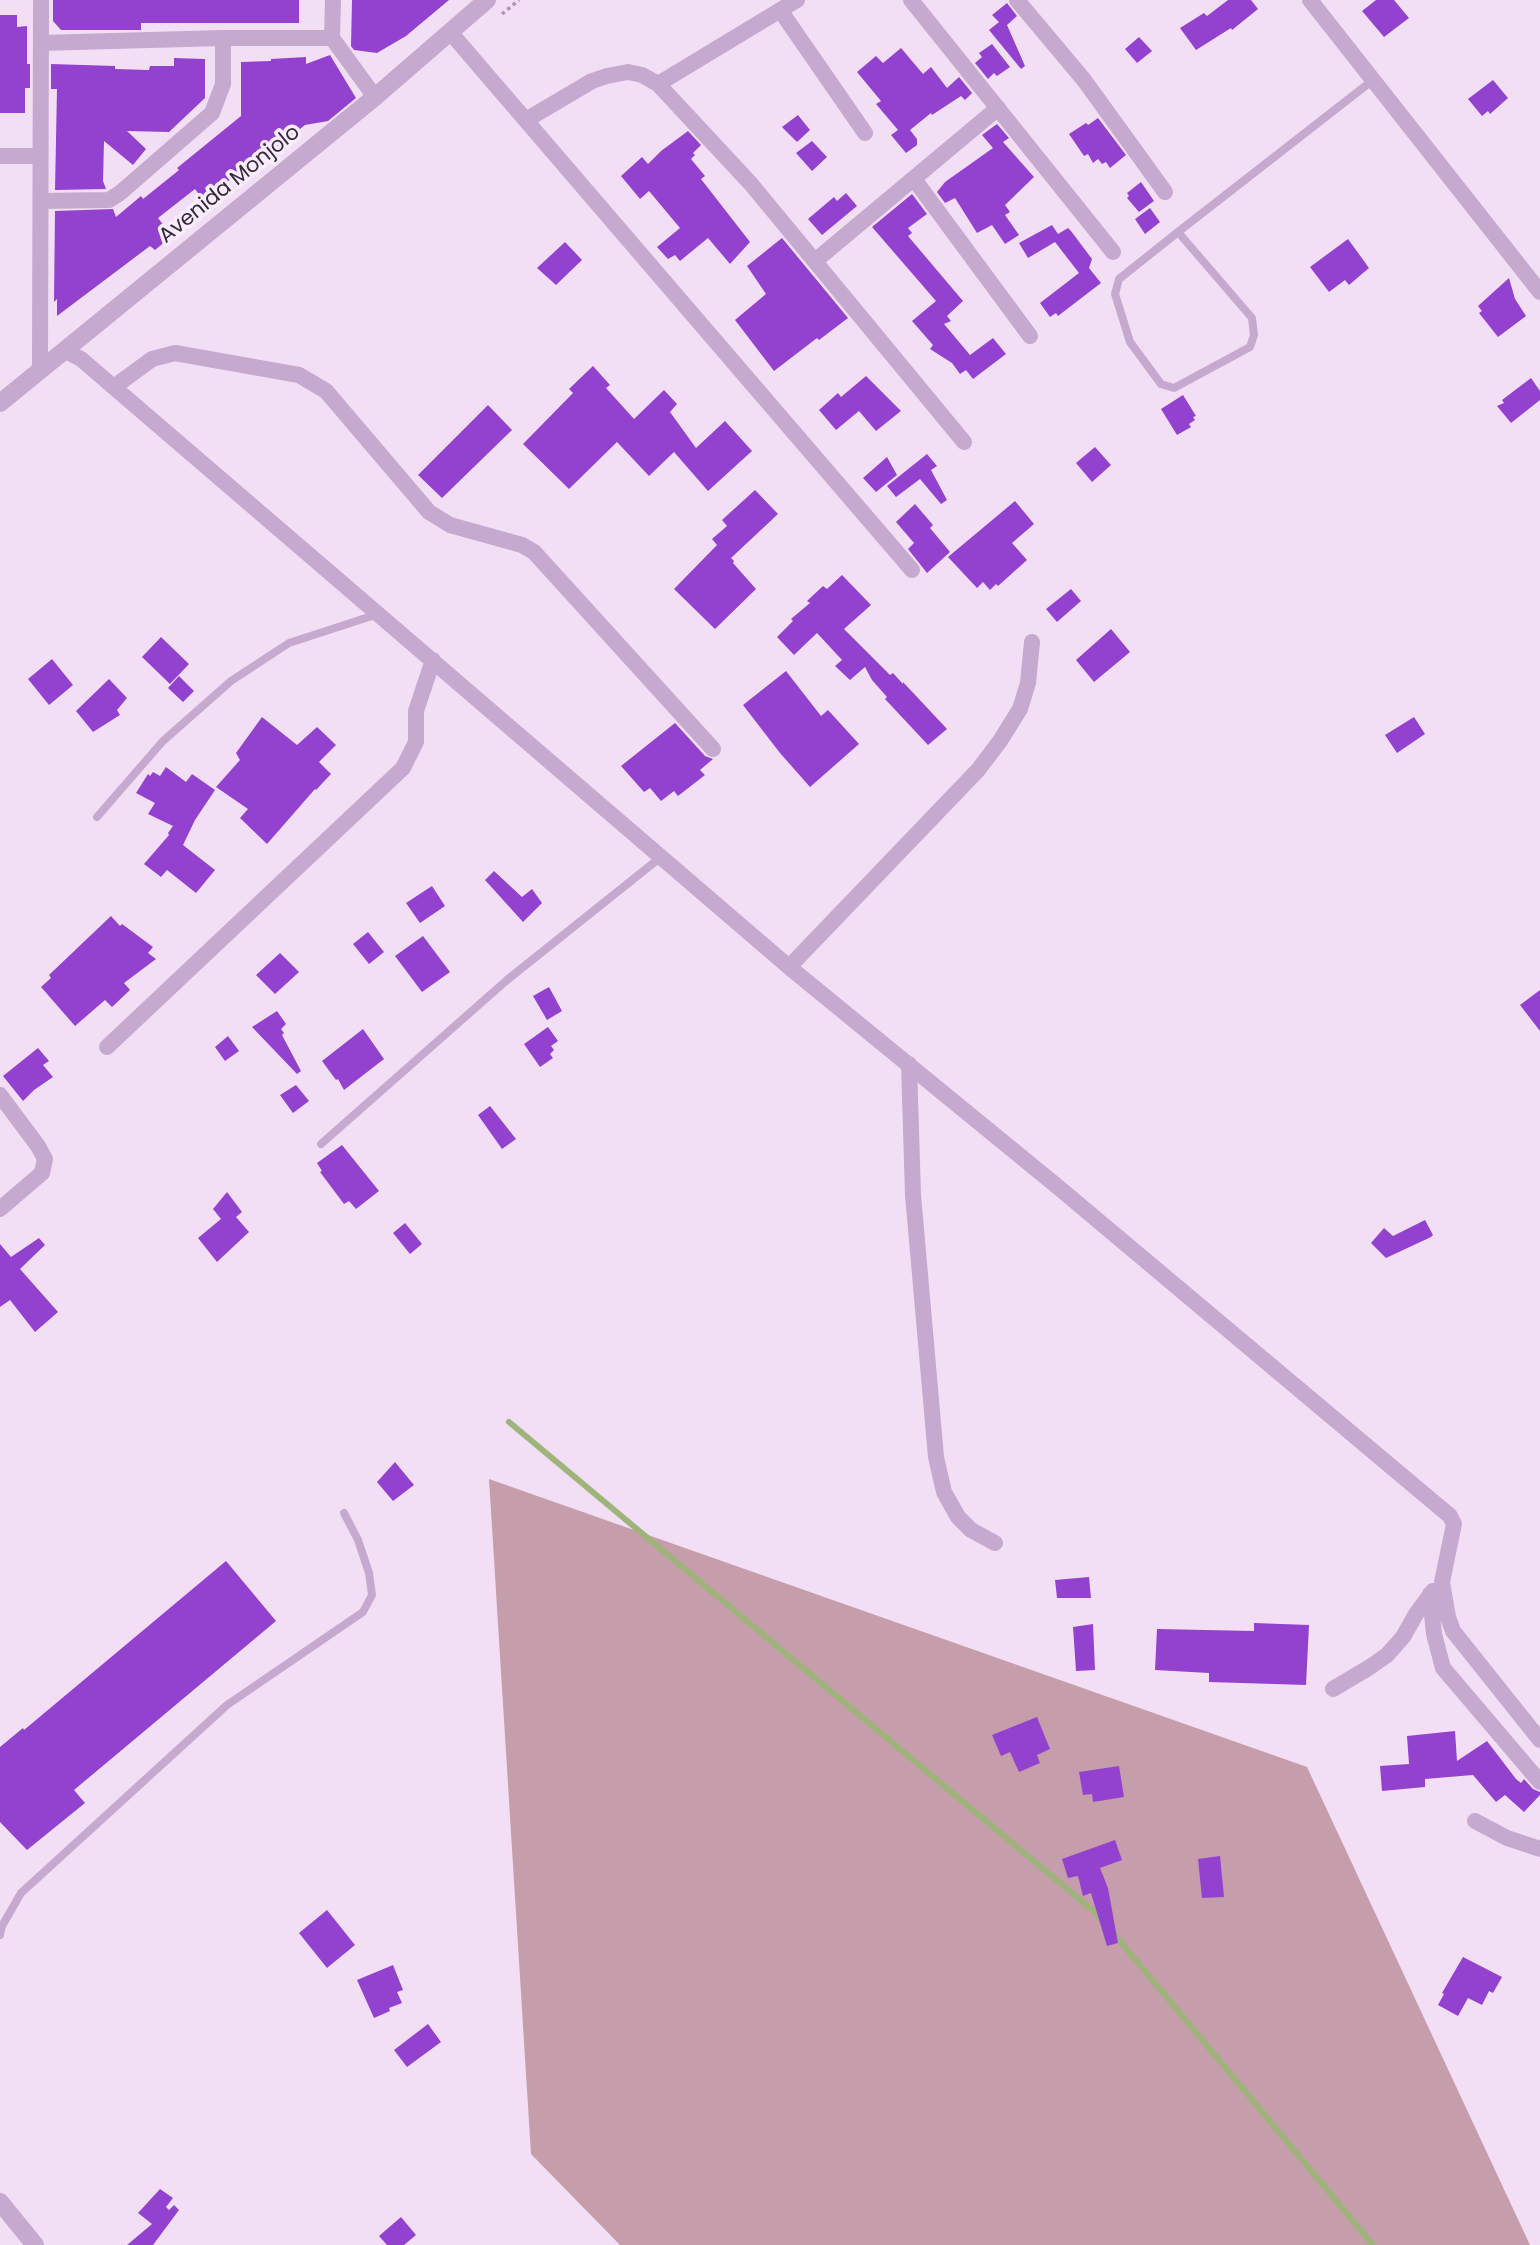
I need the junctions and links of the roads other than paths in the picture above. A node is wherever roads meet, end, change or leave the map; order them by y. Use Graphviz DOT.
graph roads {
  1 [pos="41,0"];
  2 [pos="333,0"];
  3 [pos="487,0"];
  4 [pos="797,0"];
  5 [pos="911,0"];
  6 [pos="1017,0"];
  7 [pos="1310,0"];
  8 [pos="780,10"];
  9 [pos="450,32"];
  10 [pos="223,38"];
  11 [pos="332,38"];
  12 [pos="41,43"];
  13 [pos="1373,80"];
  14 [pos="658,83"];
  15 [pos="375,97"];
  16 [pos="998,108"];
  17 [pos="526,120"];
  18 [pos="865,133"];
  19 [pos="0,156"];
  20 [pos="39,156"];
  21 [pos="914,179"];
  22 [pos="1166,192"];
  23 [pos="41,201"];
  24 [pos="1178,232"];
  25 [pos="1113,252"];
  26 [pos="816,261"];
  27 [pos="1540,292"];
  28 [pos="1030,336"];
  29 [pos="64,350"];
  30 [pos="40,370"];
  31 [pos="114,387"];
  32 [pos="0,403"];
  33 [pos="964,442"];
  34 [pos="912,570"];
  35 [pos="379,614"];
  36 [pos="1032,642"];
  37 [pos="433,660"];
  38 [pos="713,749"];
  39 [pos="97,817"];
  40 [pos="661,857"];
  41 [pos="789,967"];
  42 [pos="107,1047"];
  43 [pos="909,1064"];
  44 [pos="0,1095"];
  45 [pos="321,1144"];
  46 [pos="0,1209"];
  47 [pos="344,1513"];
  48 [pos="995,1543"];
  49 [pos="1441,1582"];
  50 [pos="1430,1594"];
  51 [pos="1333,1689"];
  52 [pos="1540,1740"];
  53 [pos="1540,1782"];
  54 [pos="1475,1821"];
  55 [pos="1540,1849"];
  56 [pos="1,1928"];
  57 [pos="0,2202"];
  58 [pos="36,2245"];
  1 -- 12 [label="street"];
  2 -- 11 [label="street"];
  3 -- 9 [label="street, Avenida Monjolo"];
  4 -- 8 [label="street"];
  5 -- 16 [label="street"];
  6 -- 22 [label="street"];
  7 -- 13 [label="street"];
  8 -- 14 [label="street"];
  8 -- 18 [label="street"];
  9 -- 15 [label="street, Avenida Monjolo"];
  9 -- 17 [label="street"];
  10 -- 11 [label="street"];
  10 -- 12 [label="street"];
  10 -- 23 [label="street"];
  11 -- 15 [label="street"];
  12 -- 20 [label="street"];
  13 -- 24 [label="lane"];
  13 -- 27 [label="street"];
  14 -- 17 [label="street"];
  14 -- 26 [label="street"];
  15 -- 29 [label="street, Avenida Monjolo"];
  16 -- 21 [label="street"];
  16 -- 25 [label="street"];
  17 -- 34 [label="street"];
  19 -- 20 [label="street"];
  20 -- 23 [label="street"];
  21 -- 26 [label="street"];
  21 -- 28 [label="street"];
  23 -- 30 [label="street"];
  24 -- 24 [label="lane"];
  26 -- 33 [label="street"];
  29 -- 30 [label="street, Avenida Monjolo"];
  29 -- 31 [label="street"];
  30 -- 32 [label="street, Avenida Monjolo"];
  31 -- 35 [label="street"];
  31 -- 38 [label="street"];
  35 -- 37 [label="street"];
  35 -- 39 [label="lane"];
  36 -- 41 [label="street"];
  37 -- 40 [label="street"];
  37 -- 42 [label="street"];
  40 -- 41 [label="street"];
  40 -- 45 [label="lane"];
  41 -- 43 [label="street"];
  43 -- 48 [label="street"];
  43 -- 49 [label="street"];
  44 -- 46 [label="street"];
  47 -- 56 [label="lane"];
  49 -- 50 [label="street"];
  49 -- 52 [label="street"];
  50 -- 51 [label="street"];
  50 -- 53 [label="street"];
  54 -- 55 [label="street"];
  57 -- 58 [label="street"];
}
